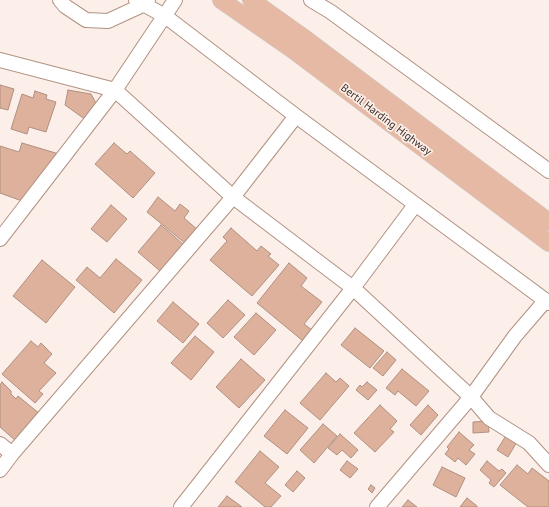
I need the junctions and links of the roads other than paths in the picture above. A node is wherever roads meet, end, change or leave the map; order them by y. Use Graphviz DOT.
graph roads {
  1 [pos="60,0"];
  2 [pos="175,0"];
  3 [pos="221,0"];
  4 [pos="250,0"];
  5 [pos="311,0"];
  6 [pos="143,1"];
  7 [pos="165,16"];
  8 [pos="0,60"];
  9 [pos="114,90"];
  10 [pos="296,116"];
  11 [pos="549,171"];
  12 [pos="233,197"];
  13 [pos="415,205"];
  14 [pos="549,222"];
  15 [pos="0,239"];
  16 [pos="549,243"];
  17 [pos="353,288"];
  18 [pos="547,302"];
  19 [pos="471,397"];
  20 [pos="0,444"];
  21 [pos="12,454"];
  22 [pos="549,465"];
  23 [pos="0,470"];
  24 [pos="180,507"];
  25 [pos="377,507"];
  1 -- 6 [label="street"];
  2 -- 7 [label="street"];
  3 -- 16 [label="main road, Bertil Harding Highway"];
  4 -- 14 [label="main road, Bertil Harding Highway"];
  5 -- 11 [label="street"];
  6 -- 7 [label="street"];
  7 -- 9 [label="street"];
  7 -- 10 [label="street"];
  8 -- 9 [label="street"];
  9 -- 12 [label="street"];
  9 -- 15 [label="street"];
  10 -- 12 [label="street"];
  10 -- 13 [label="street"];
  12 -- 17 [label="street"];
  12 -- 21 [label="street"];
  13 -- 17 [label="street"];
  13 -- 18 [label="street"];
  17 -- 19 [label="street"];
  17 -- 24 [label="street"];
  18 -- 19 [label="street"];
  19 -- 22 [label="street"];
  19 -- 25 [label="street"];
  20 -- 21 [label="street"];
  21 -- 23 [label="street"];
}
